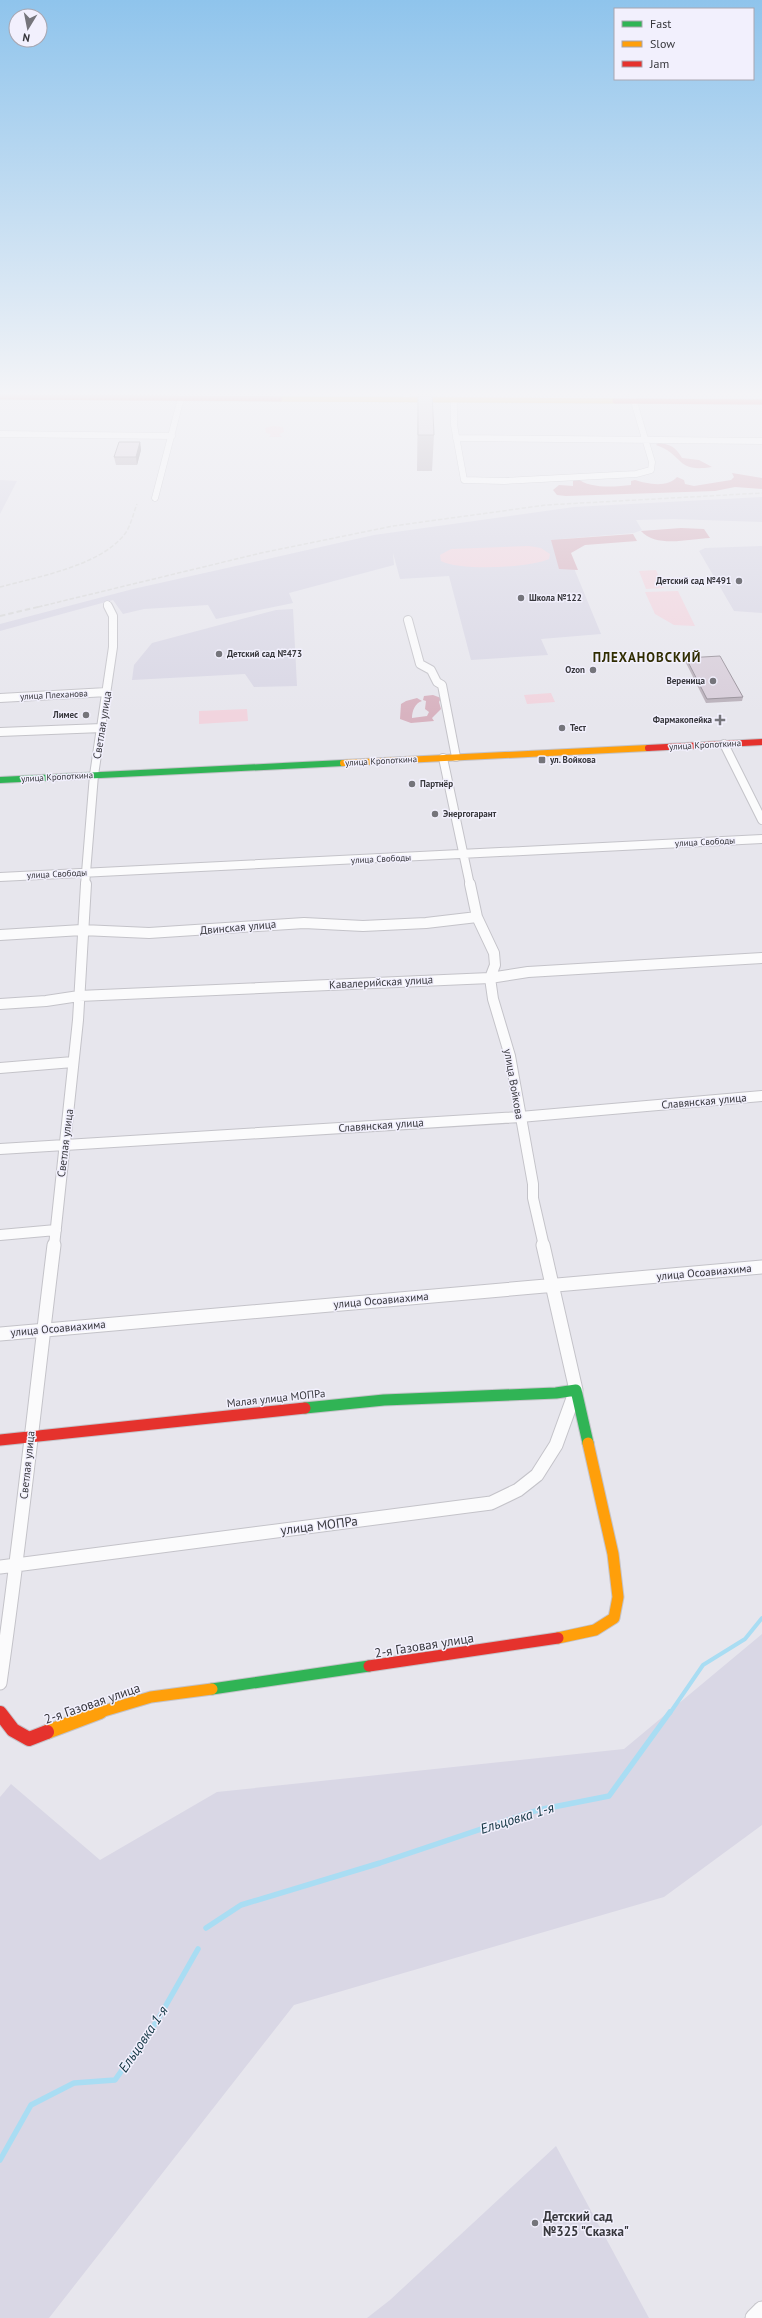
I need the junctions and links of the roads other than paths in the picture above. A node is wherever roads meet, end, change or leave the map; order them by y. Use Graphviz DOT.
graph roads {
  1 [pos="107,604"];
  2 [pos="408,620"];
  3 [pos="107,692"];
  4 [pos="0,698"];
  5 [pos="102,728"];
  6 [pos="0,732"];
  7 [pos="762,742"];
  8 [pos="724,744"];
  9 [pos="443,758"];
  10 [pos="456,758"];
  11 [pos="94,775"];
  12 [pos="0,780"];
  13 [pos="762,820"];
  14 [pos="762,839"];
  15 [pos="462,855"];
  16 [pos="87,872"];
  17 [pos="0,877"];
  18 [pos="477,917"];
  19 [pos="82,930"];
  20 [pos="0,935"];
  21 [pos="762,958"];
  22 [pos="490,978"];
  23 [pos="79,996"];
  24 [pos="0,1004"];
  25 [pos="73,1062"];
  26 [pos="0,1068"];
  27 [pos="762,1096"];
  28 [pos="520,1117"];
  29 [pos="66,1145"];
  30 [pos="0,1149"];
  31 [pos="56,1230"];
  32 [pos="0,1235"];
  33 [pos="762,1267"];
  34 [pos="553,1285"];
  35 [pos="43,1329"];
  36 [pos="0,1334"];
  37 [pos="576,1390"];
  38 [pos="30,1436"];
  39 [pos="0,1440"];
  40 [pos="17,1565"];
  41 [pos="0,1567"];
  42 [pos="0,1683"];
  43 [pos="0,1713"];
  44 [pos="762,2310"];
  45 [pos="754,2318"];
  1 -- 3 [label="street, Светлая улица"];
  2 -- 10 [label="street"];
  3 -- 4 [label="street, улица Плеханова"];
  3 -- 5 [label="street, Светлая улица"];
  5 -- 6 [label="street"];
  5 -- 11 [label="street, Светлая улица"];
  7 -- 8 [label="street, улица Кропоткина"];
  8 -- 10 [label="street, улица Кропоткина"];
  8 -- 13 [label="street"];
  9 -- 10 [label="street, улица Кропоткина"];
  9 -- 11 [label="street, улица Кропоткина"];
  9 -- 15 [label="street, улица Войкова"];
  11 -- 12 [label="street, улица Кропоткина"];
  11 -- 16 [label="street, Светлая улица"];
  14 -- 15 [label="street, улица Свободы"];
  15 -- 16 [label="street, улица Свободы"];
  15 -- 18 [label="street, улица Войкова"];
  16 -- 17 [label="street, улица Свободы"];
  16 -- 19 [label="street, Светлая улица"];
  18 -- 19 [label="street, Двинская улица"];
  18 -- 22 [label="street, улица Войкова"];
  19 -- 20 [label="street, Двинская улица"];
  19 -- 23 [label="street, Светлая улица"];
  21 -- 22 [label="street, Кавалерийская улица"];
  22 -- 23 [label="street, Кавалерийская улица"];
  22 -- 28 [label="street, улица Войкова"];
  23 -- 24 [label="street, Кавалерийская улица"];
  23 -- 25 [label="street, Светлая улица"];
  25 -- 26 [label="street"];
  25 -- 29 [label="street, Светлая улица"];
  27 -- 28 [label="street, Славянская улица"];
  28 -- 29 [label="street, Славянская улица"];
  28 -- 34 [label="street, улица Войкова"];
  29 -- 30 [label="street, Славянская улица"];
  29 -- 31 [label="street, Светлая улица"];
  31 -- 32 [label="street"];
  31 -- 35 [label="street, Светлая улица"];
  33 -- 34 [label="street, улица Осоавиахима"];
  34 -- 35 [label="street, улица Осоавиахима"];
  34 -- 37 [label="street, улица Войкова"];
  35 -- 36 [label="street, улица Осоавиахима"];
  35 -- 38 [label="street, Светлая улица"];
  37 -- 38 [label="street, Малая улица МОПРа"];
  37 -- 40 [label="street, улица МОПРа"];
  37 -- 43 [label="street, 2-я Газовая улица"];
  38 -- 39 [label="street, Малая улица МОПРа"];
  38 -- 40 [label="street, Светлая улица"];
  40 -- 41 [label="street, улица МОПРа"];
  40 -- 42 [label="street, Светлая улица"];
  44 -- 45 [label="street"];
}
